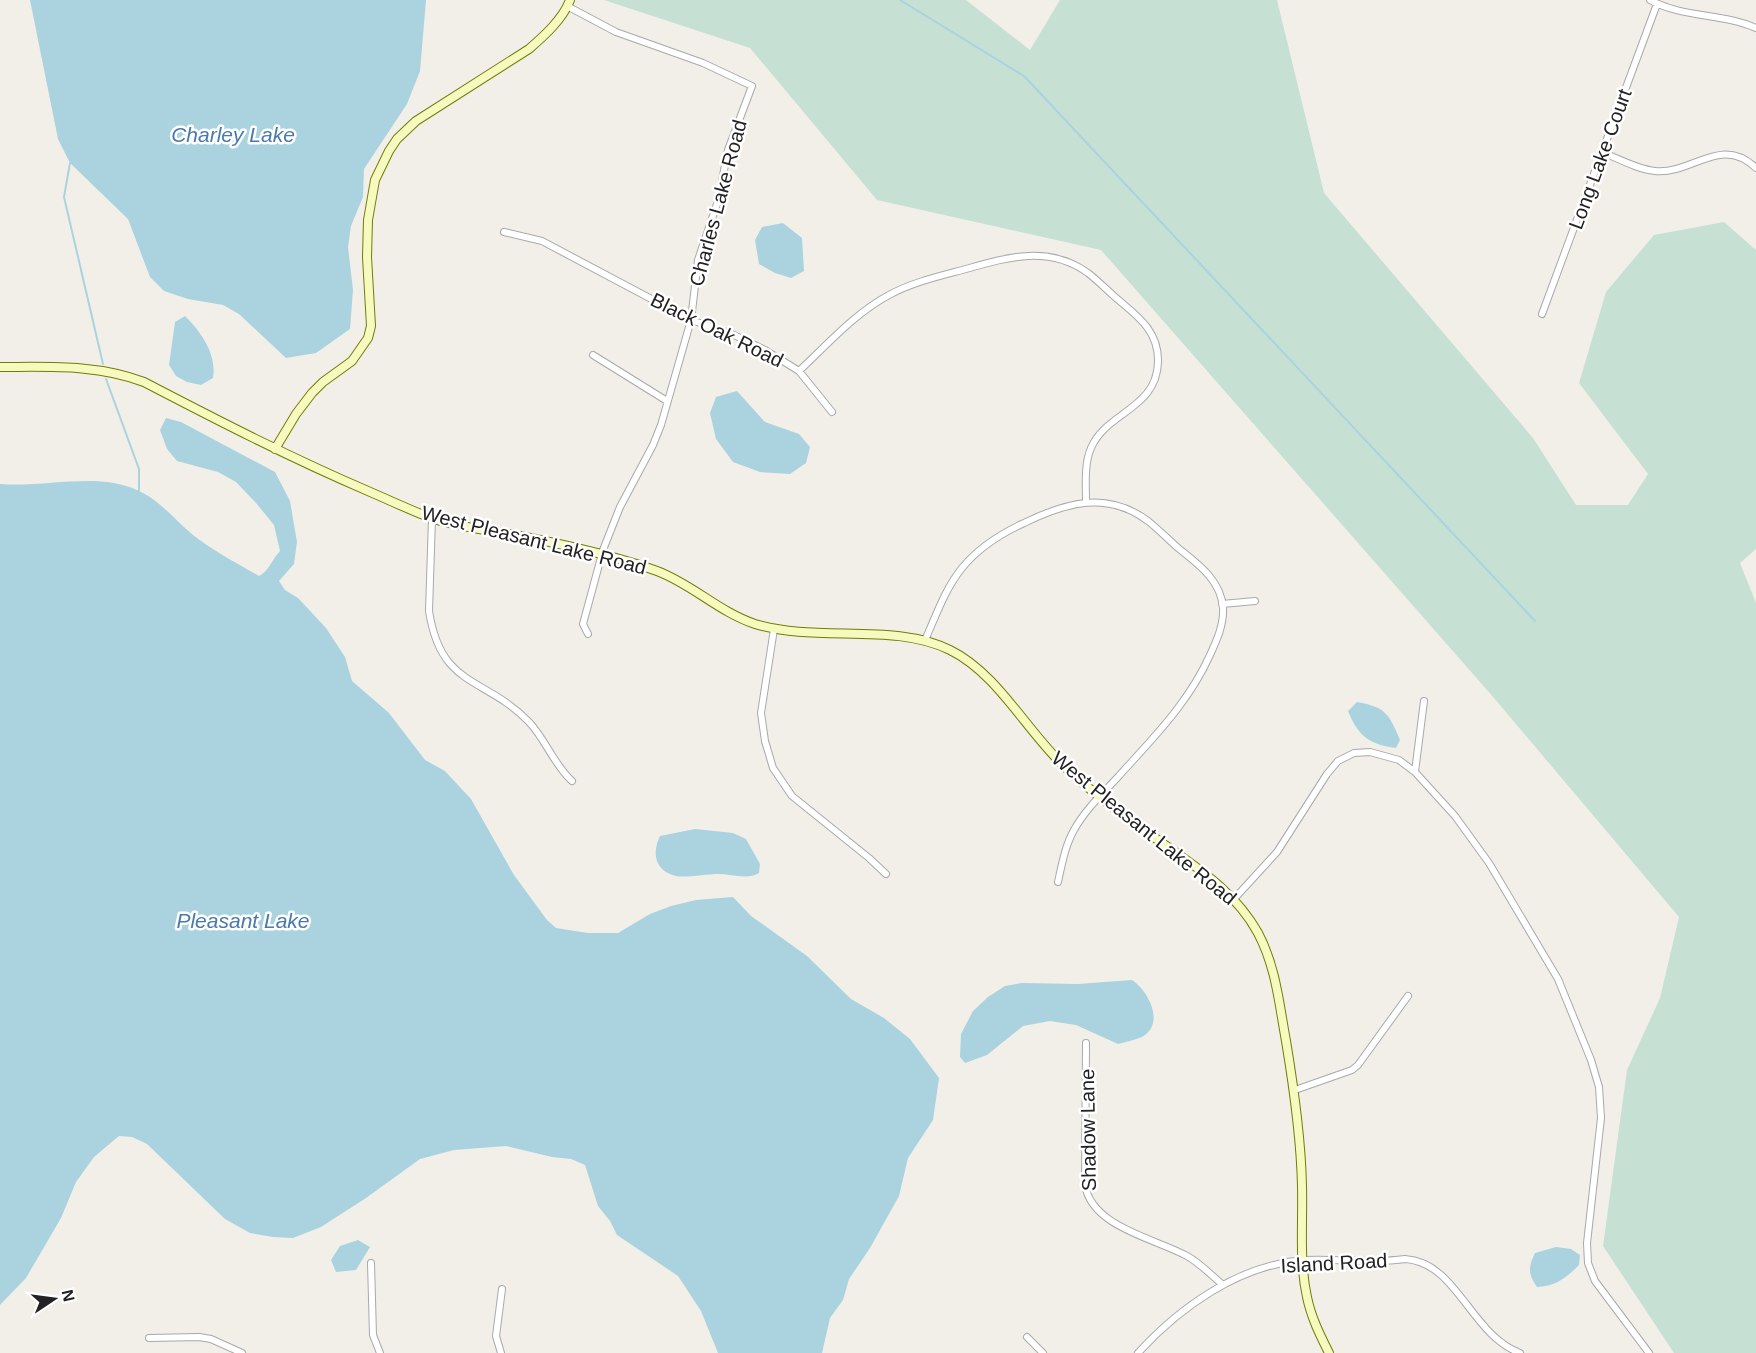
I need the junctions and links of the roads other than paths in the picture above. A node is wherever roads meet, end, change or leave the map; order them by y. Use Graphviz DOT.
graph roads {
  1 [pos="1650,0"];
  2 [pos="568,3"];
  3 [pos="1657,4"];
  4 [pos="1756,28"];
  5 [pos="1602,152"];
  6 [pos="1756,168"];
  7 [pos="504,232"];
  8 [pos="1542,314"];
  9 [pos="691,320"];
  10 [pos="593,355"];
  11 [pos="0,367"];
  12 [pos="799,371"];
  13 [pos="667,401"];
  14 [pos="832,412"];
  15 [pos="275,449"];
  16 [pos="1086,502"];
  17 [pos="432,518"];
  18 [pos="601,555"];
  19 [pos="1255,601"];
  20 [pos="1222,604"];
  21 [pos="774,628"];
  22 [pos="588,634"];
  23 [pos="925,640"];
  24 [pos="1424,701"];
  25 [pos="1415,772"];
  26 [pos="572,781"];
  27 [pos="1100,796"];
  28 [pos="886,874"];
  29 [pos="1058,882"];
  30 [pos="1234,899"];
  31 [pos="1408,996"];
  32 [pos="1086,1043"];
  33 [pos="1295,1090"];
  34 [pos="1303,1260"];
  35 [pos="371,1263"];
  36 [pos="1223,1285"];
  37 [pos="502,1289"];
  38 [pos="1027,1337"];
  39 [pos="149,1338"];
  40 [pos="242,1353"];
  41 [pos="380,1353"];
  42 [pos="501,1353"];
  43 [pos="1043,1353"];
  44 [pos="1137,1353"];
  45 [pos="1329,1353"];
  46 [pos="1520,1353"];
  47 [pos="1649,1353"];
  1 -- 3 [label="street"];
  2 -- 9 [label="street, Charles Lake Road"];
  2 -- 15 [label="street"];
  3 -- 4 [label="street"];
  3 -- 5 [label="street, Long Lake Court"];
  5 -- 6 [label="street"];
  5 -- 8 [label="street, Long Lake Court"];
  7 -- 9 [label="street, Black Oak Road"];
  9 -- 12 [label="street, Black Oak Road"];
  9 -- 13 [label="street, Charles Lake Road"];
  10 -- 13 [label="street"];
  11 -- 15 [label="street, West Pleasant Lake Road"];
  12 -- 14 [label="street"];
  12 -- 16 [label="street, Black Oak Road"];
  13 -- 18 [label="street, Charles Lake Road"];
  15 -- 17 [label="street, West Pleasant Lake Road"];
  16 -- 20 [label="street"];
  16 -- 23 [label="street"];
  17 -- 18 [label="street, West Pleasant Lake Road"];
  17 -- 26 [label="street"];
  18 -- 21 [label="street, West Pleasant Lake Road"];
  18 -- 22 [label="street, Charles Lake Road"];
  19 -- 20 [label="street"];
  20 -- 27 [label="street"];
  21 -- 23 [label="street, West Pleasant Lake Road"];
  21 -- 28 [label="street"];
  23 -- 27 [label="street, West Pleasant Lake Road"];
  24 -- 25 [label="street"];
  25 -- 30 [label="street"];
  25 -- 47 [label="street"];
  27 -- 29 [label="street"];
  27 -- 30 [label="street, West Pleasant Lake Road"];
  30 -- 33 [label="street, West Pleasant Lake Road"];
  31 -- 33 [label="street"];
  32 -- 36 [label="street, Shadow Lane"];
  33 -- 34 [label="street, West Pleasant Lake Road"];
  34 -- 36 [label="street, Island Road"];
  34 -- 45 [label="street, West Pleasant Lake Road"];
  34 -- 46 [label="street, Island Road"];
  35 -- 41 [label="street"];
  36 -- 44 [label="street, Island Road"];
  37 -- 42 [label="street"];
  38 -- 43 [label="street"];
  39 -- 40 [label="street"];
}
